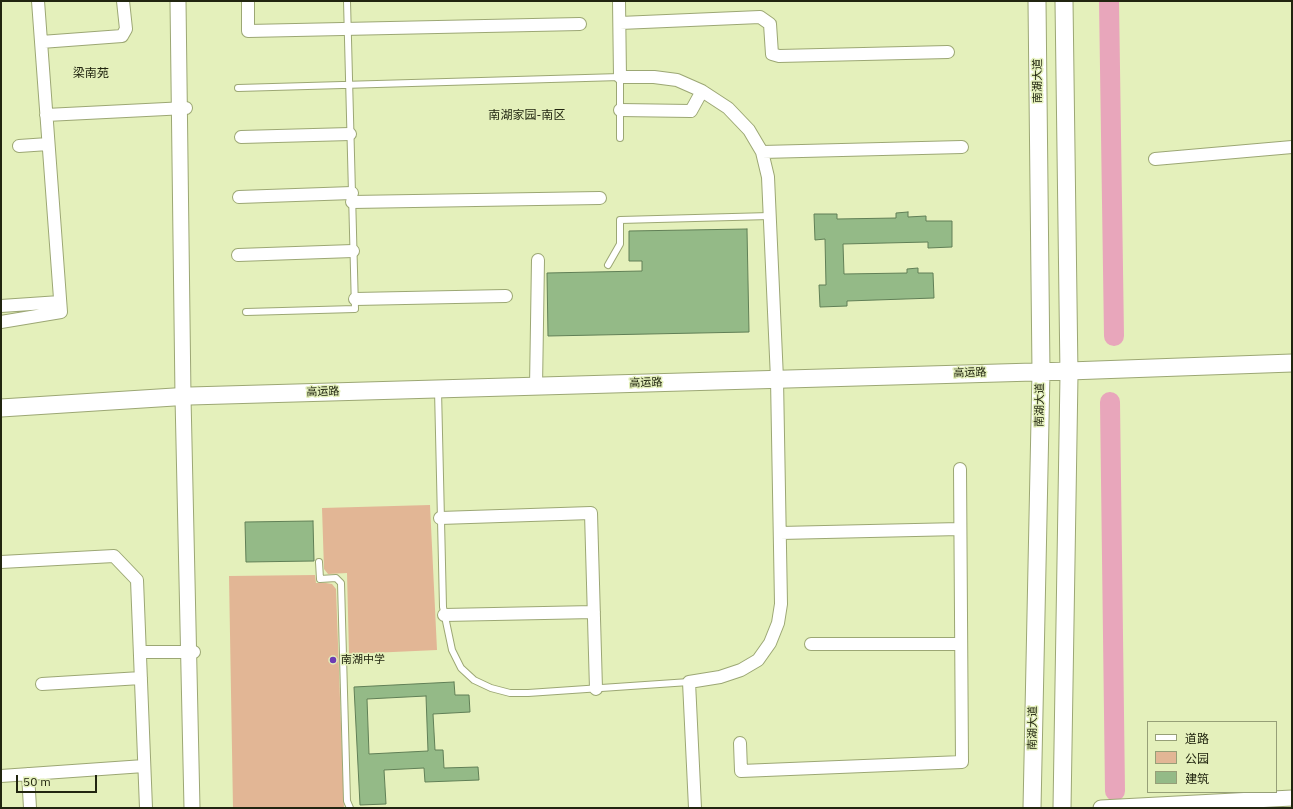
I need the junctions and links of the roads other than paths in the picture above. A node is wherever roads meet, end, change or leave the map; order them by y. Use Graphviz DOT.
graph roads {
  1 [pos="38,1"];
  2 [pos="123,1"];
  3 [pos="178,1"];
  4 [pos="185,1"];
  5 [pos="248,1"];
  6 [pos="347,1"];
  7 [pos="619,1"];
  8 [pos="1037,1"];
  9 [pos="1064,1"];
  10 [pos="620,23"];
  11 [pos="580,24"];
  12 [pos="347,29"];
  13 [pos="41,42"];
  14 [pos="948,52"];
  15 [pos="620,77"];
  16 [pos="349,85"];
  17 [pos="238,88"];
  18 [pos="702,91"];
  19 [pos="182,108"];
  20 [pos="620,110"];
  21 [pos="46,115"];
  22 [pos="350,134"];
  23 [pos="242,136"];
  24 [pos="620,138"];
  25 [pos="48,144"];
  26 [pos="18,146"];
  27 [pos="962,147"];
  28 [pos="1292,148"];
  29 [pos="762,152"];
  30 [pos="1154,159"];
  31 [pos="239,197"];
  32 [pos="352,198"];
  33 [pos="600,198"];
  34 [pos="770,216"];
  35 [pos="353,251"];
  36 [pos="238,255"];
  37 [pos="538,260"];
  38 [pos="608,265"];
  39 [pos="506,296"];
  40 [pos="355,299"];
  41 [pos="60,302"];
  42 [pos="1,306"];
  43 [pos="246,312"];
  44 [pos="1,322"];
  45 [pos="1292,363"];
  46 [pos="1292,366"];
  47 [pos="1041,373"];
  48 [pos="1069,373"];
  49 [pos="777,380"];
  50 [pos="536,386"];
  51 [pos="438,391"];
  52 [pos="186,399"];
  53 [pos="1,408"];
  54 [pos="1,412"];
  55 [pos="960,469"];
  56 [pos="440,518"];
  57 [pos="960,529"];
  58 [pos="780,533"];
  59 [pos="1,562"];
  60 [pos="319,562"];
  61 [pos="594,612"];
  62 [pos="444,615"];
  63 [pos="811,644"];
  64 [pos="961,644"];
  65 [pos="140,652"];
  66 [pos="191,652"];
  67 [pos="141,678"];
  68 [pos="689,682"];
  69 [pos="42,684"];
  70 [pos="596,689"];
  71 [pos="740,743"];
  72 [pos="144,766"];
  73 [pos="28,774"];
  74 [pos="1,776"];
  75 [pos="1292,798"];
  76 [pos="1292,802"];
  77 [pos="30,808"];
  78 [pos="146,808"];
  79 [pos="192,808"];
  80 [pos="198,808"];
  81 [pos="350,808"];
  82 [pos="695,808"];
  83 [pos="1032,808"];
  84 [pos="1062,808"];
  85 [pos="1101,808"];
  86 [pos="1166,808"];
  1 -- 13 [label="street"];
  2 -- 13 [label="street"];
  3 -- 19 [label="street"];
  4 -- 19 [label="street"];
  5 -- 12 [label="street"];
  6 -- 12 [label="lane"];
  7 -- 10 [label="street"];
  8 -- 47 [label="main road, 南湖大道"];
  9 -- 48 [label="main road"];
  10 -- 14 [label="street"];
  10 -- 15 [label="street"];
  11 -- 12 [label="street"];
  12 -- 16 [label="lane"];
  13 -- 21 [label="street"];
  15 -- 16 [label="lane"];
  15 -- 18 [label="street"];
  15 -- 20 [label="lane"];
  16 -- 17 [label="lane"];
  16 -- 22 [label="lane"];
  18 -- 20 [label="street"];
  18 -- 29 [label="street"];
  19 -- 21 [label="street"];
  19 -- 52 [label="street"];
  20 -- 24 [label="lane"];
  21 -- 25 [label="street"];
  22 -- 23 [label="street"];
  22 -- 32 [label="lane"];
  25 -- 26 [label="street"];
  25 -- 41 [label="street"];
  27 -- 29 [label="street"];
  28 -- 30 [label="street"];
  29 -- 34 [label="street"];
  31 -- 32 [label="street"];
  32 -- 33 [label="street"];
  32 -- 35 [label="lane"];
  34 -- 38 [label="lane"];
  34 -- 49 [label="street"];
  35 -- 36 [label="street"];
  35 -- 40 [label="lane"];
  37 -- 50 [label="street"];
  39 -- 40 [label="street"];
  40 -- 43 [label="lane"];
  41 -- 42 [label="street"];
  41 -- 44 [label="street"];
  45 -- 48 [label="main road, 高运路"];
  46 -- 48 [label="main road, 高运路"];
  47 -- 48 [label="main road, 高运路"];
  47 -- 49 [label="main road, 高运路"];
  47 -- 83 [label="main road, 南湖大道"];
  48 -- 84 [label="main road"];
  49 -- 50 [label="main road, 高运路"];
  49 -- 51 [label="main road, 高运路"];
  49 -- 58 [label="street"];
  50 -- 51 [label="main road, 高运路"];
  51 -- 52 [label="main road, 高运路"];
  51 -- 56 [label="lane"];
  52 -- 53 [label="main road, 高运路"];
  52 -- 54 [label="main road, 高运路"];
  52 -- 66 [label="street"];
  55 -- 57 [label="street"];
  56 -- 61 [label="street"];
  56 -- 62 [label="lane"];
  57 -- 58 [label="street"];
  57 -- 64 [label="street"];
  58 -- 68 [label="street"];
  59 -- 65 [label="street"];
  60 -- 81 [label="lane"];
  61 -- 62 [label="street"];
  61 -- 70 [label="street"];
  62 -- 70 [label="lane"];
  63 -- 64 [label="street"];
  64 -- 71 [label="street"];
  65 -- 66 [label="street"];
  65 -- 67 [label="street"];
  66 -- 79 [label="street"];
  66 -- 80 [label="street"];
  67 -- 69 [label="street"];
  67 -- 72 [label="street"];
  68 -- 70 [label="lane"];
  68 -- 82 [label="street"];
  72 -- 73 [label="street"];
  72 -- 78 [label="street"];
  73 -- 74 [label="street"];
  73 -- 77 [label="street"];
  75 -- 85 [label="street"];
  76 -- 86 [label="street"];
}
